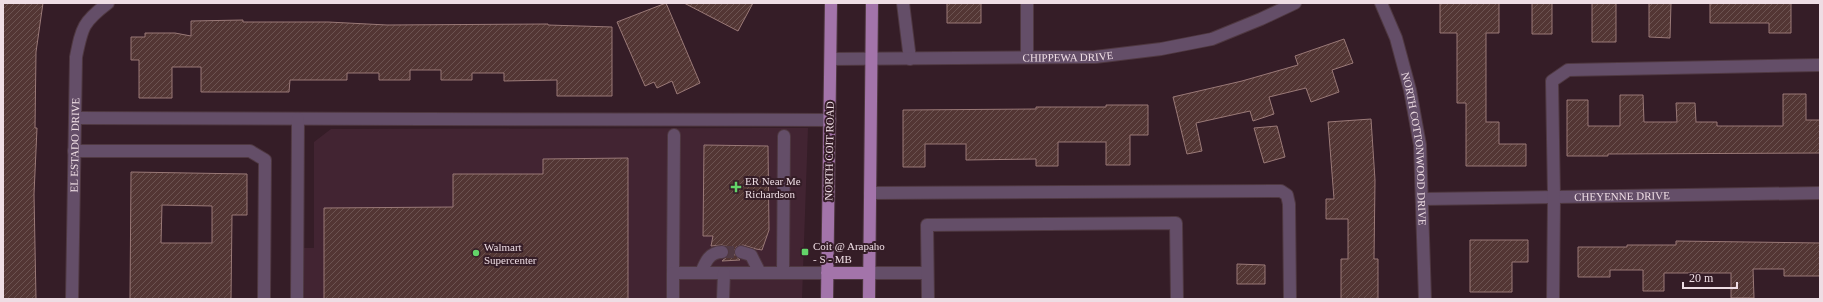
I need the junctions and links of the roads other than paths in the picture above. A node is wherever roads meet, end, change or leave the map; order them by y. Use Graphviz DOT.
graph roads {
  1 [pos="108,3"];
  2 [pos="831,3"];
  3 [pos="872,3"];
  4 [pos="903,3"];
  5 [pos="1027,3"];
  6 [pos="1296,3"];
  7 [pos="1381,3"];
  8 [pos="1027,57"];
  9 [pos="831,59"];
  10 [pos="872,59"];
  11 [pos="910,59"];
  12 [pos="1820,66"];
  13 [pos="75,118"];
  14 [pos="298,119"];
  15 [pos="830,120"];
  16 [pos="674,135"];
  17 [pos="784,136"];
  18 [pos="74,151"];
  19 [pos="870,193"];
  20 [pos="1820,193"];
  21 [pos="1554,197"];
  22 [pos="1423,199"];
  23 [pos="722,252"];
  24 [pos="740,252"];
  25 [pos="673,273"];
  26 [pos="701,273"];
  27 [pos="724,273"];
  28 [pos="760,273"];
  29 [pos="784,273"];
  30 [pos="827,273"];
  31 [pos="869,273"];
  32 [pos="927,273"];
  33 [pos="72,299"];
  34 [pos="264,299"];
  35 [pos="297,299"];
  36 [pos="673,299"];
  37 [pos="723,299"];
  38 [pos="827,299"];
  39 [pos="869,299"];
  40 [pos="928,299"];
  41 [pos="1177,299"];
  42 [pos="1290,299"];
  43 [pos="1425,299"];
  44 [pos="1553,299"];
  1 -- 13 [label="street, EL ESTADO DRIVE"];
  2 -- 9 [label="main road, NORTH COIT ROAD"];
  3 -- 10 [label="main road"];
  4 -- 11 [label="street"];
  5 -- 8 [label="street"];
  6 -- 8 [label="street, CHIPPEWA DRIVE"];
  7 -- 22 [label="street, NORTH COTTONWOOD DRIVE"];
  8 -- 11 [label="street, CHIPPEWA DRIVE"];
  9 -- 10 [label="street, CHIPPEWA DRIVE"];
  9 -- 15 [label="main road, NORTH COIT ROAD"];
  10 -- 11 [label="street, CHIPPEWA DRIVE"];
  10 -- 19 [label="main road"];
  12 -- 21 [label="street"];
  13 -- 14 [label="street"];
  13 -- 18 [label="street, EL ESTADO DRIVE"];
  14 -- 15 [label="street"];
  14 -- 35 [label="street"];
  15 -- 30 [label="main road, NORTH COIT ROAD"];
  16 -- 25 [label="street"];
  17 -- 29 [label="street"];
  18 -- 33 [label="street, EL ESTADO DRIVE"];
  18 -- 34 [label="street"];
  19 -- 31 [label="main road"];
  19 -- 42 [label="street"];
  20 -- 21 [label="street, CHEYENNE DRIVE"];
  21 -- 22 [label="street, CHEYENNE DRIVE"];
  21 -- 44 [label="street"];
  22 -- 43 [label="street, NORTH COTTONWOOD DRIVE"];
  23 -- 26 [label="street"];
  24 -- 28 [label="street"];
  25 -- 26 [label="street"];
  25 -- 36 [label="street"];
  26 -- 27 [label="street"];
  27 -- 28 [label="street"];
  27 -- 37 [label="street"];
  28 -- 29 [label="street"];
  29 -- 30 [label="street"];
  30 -- 31 [label="main road"];
  30 -- 38 [label="main road, NORTH COIT ROAD"];
  31 -- 32 [label="street"];
  31 -- 39 [label="main road"];
  32 -- 40 [label="street"];
  32 -- 41 [label="street"];
}
